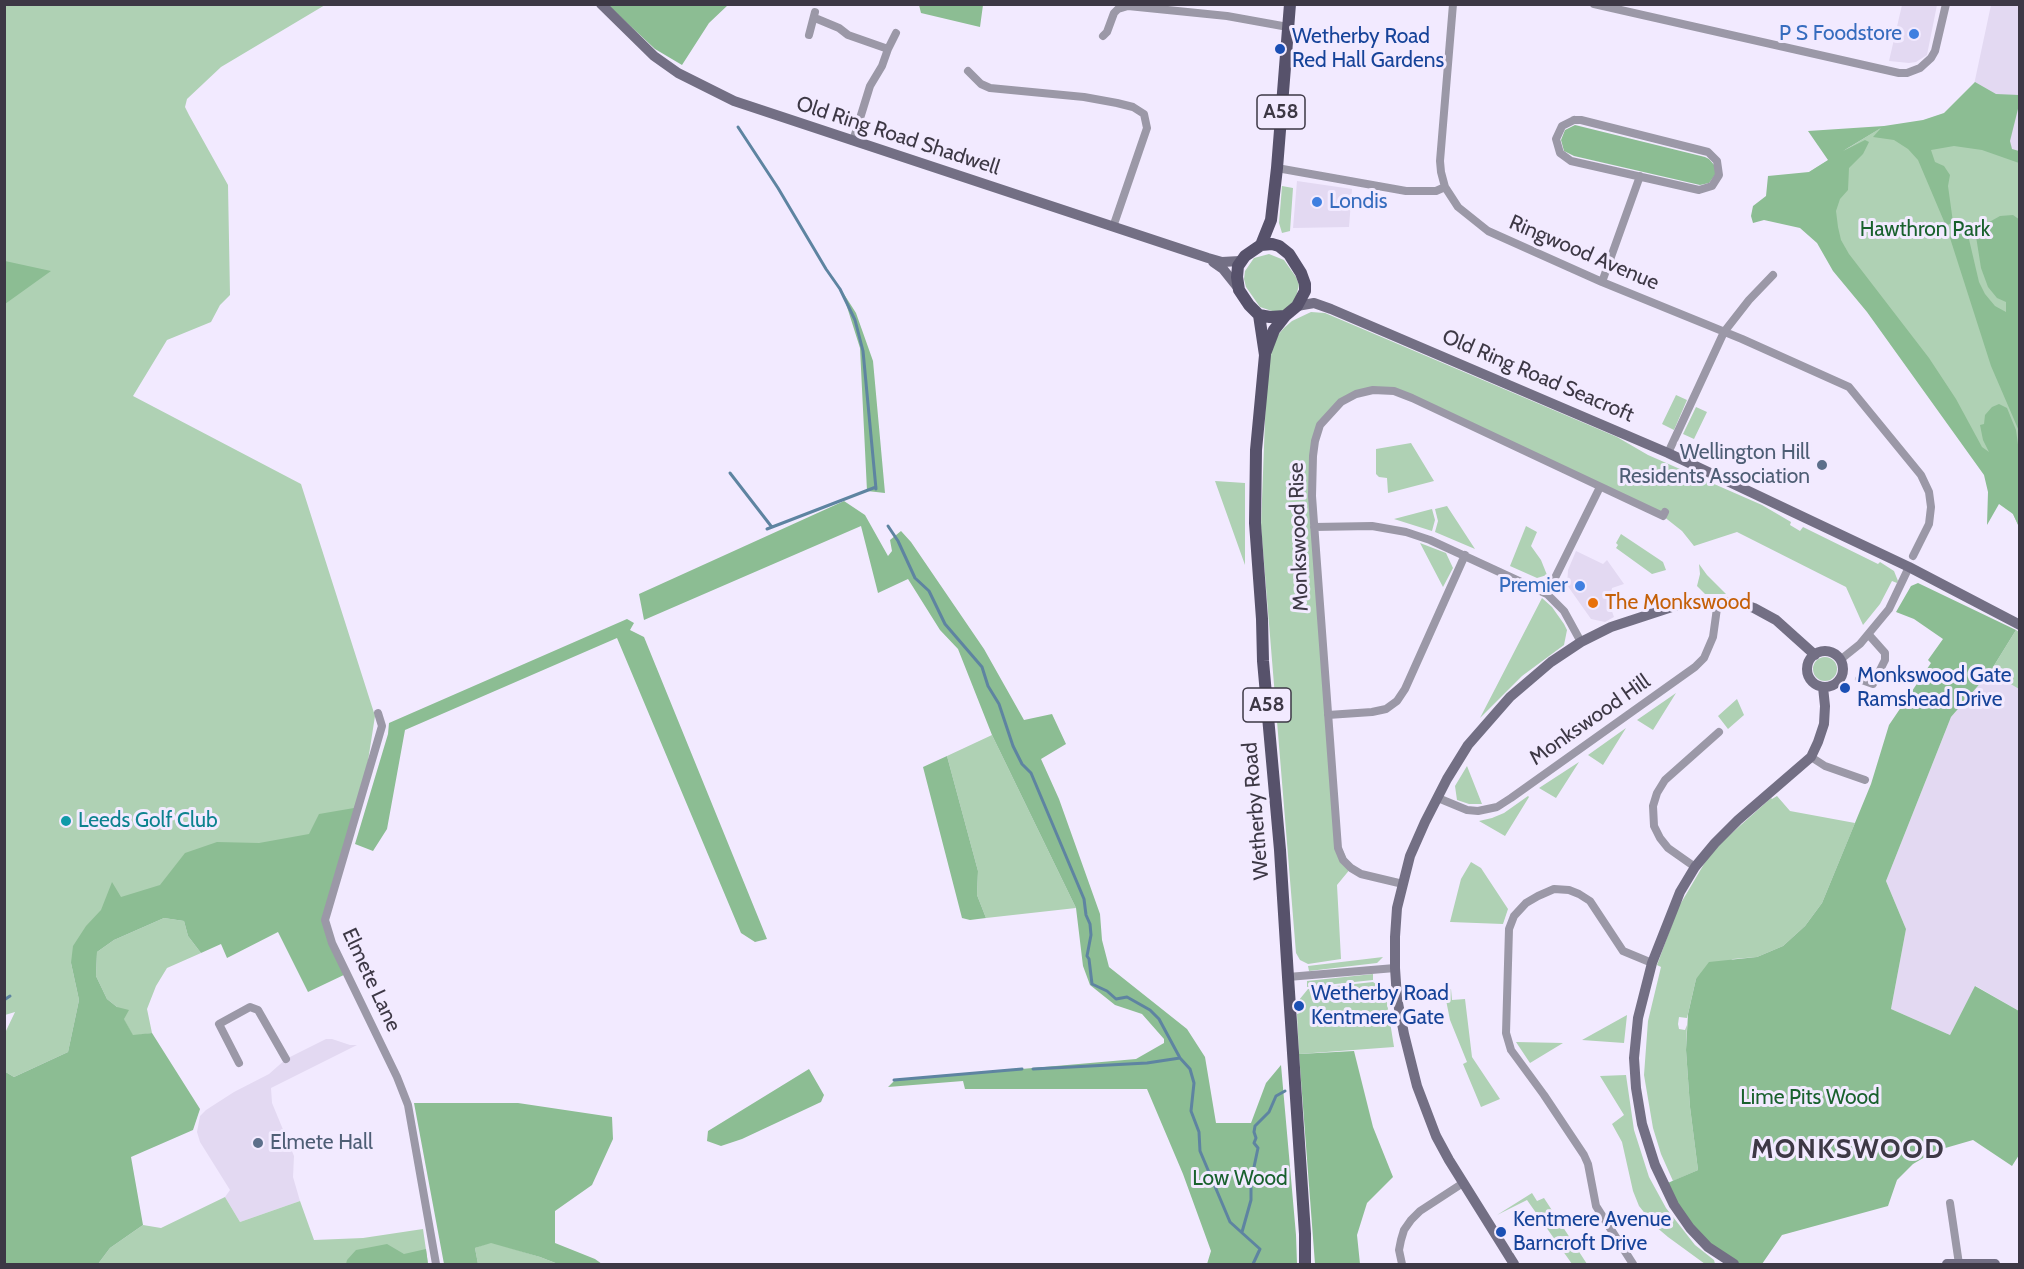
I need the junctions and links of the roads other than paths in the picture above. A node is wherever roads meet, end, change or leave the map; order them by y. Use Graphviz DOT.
graph roads {
  1 [pos="601,4"];
  2 [pos="1290,4"];
  3 [pos="1453,4"];
  4 [pos="1594,4"];
  5 [pos="1946,4"];
  6 [pos="1288,27"];
  7 [pos="896,33"];
  8 [pos="809,35"];
  9 [pos="1102,36"];
  10 [pos="888,49"];
  11 [pos="968,71"];
  12 [pos="853,141"];
  13 [pos="1277,168"];
  14 [pos="1640,177"];
  15 [pos="1445,187"];
  16 [pos="1271,220"];
  17 [pos="1113,227"];
  18 [pos="1262,245"];
  19 [pos="1282,249"];
  20 [pos="1208,258"];
  21 [pos="1240,261"];
  22 [pos="1773,275"];
  23 [pos="1602,282"];
  24 [pos="1305,284"];
  25 [pos="1239,290"];
  26 [pos="1297,306"];
  27 [pos="1331,309"];
  28 [pos="1258,315"];
  29 [pos="1286,316"];
  30 [pos="1724,332"];
  31 [pos="1265,355"];
  32 [pos="1668,453"];
  33 [pos="1600,487"];
  34 [pos="1665,512"];
  35 [pos="1314,527"];
  36 [pos="1465,555"];
  37 [pos="1913,556"];
  38 [pos="1909,567"];
  39 [pos="1547,594"];
  40 [pos="1718,601"];
  41 [pos="2019,625"];
  42 [pos="1869,635"];
  43 [pos="1581,642"];
  44 [pos="1815,655"];
  45 [pos="1840,660"];
  46 [pos="1859,679"];
  47 [pos="1823,687"];
  48 [pos="378,713"];
  49 [pos="1328,715"];
  50 [pos="1719,732"];
  51 [pos="1811,757"];
  52 [pos="1865,780"];
  53 [pos="1438,798"];
  54 [pos="1695,867"];
  55 [pos="1402,884"];
  56 [pos="1652,963"];
  57 [pos="1395,968"];
  58 [pos="1288,977"];
  59 [pos="286,1059"];
  60 [pos="239,1063"];
  61 [pos="1463,1183"];
  62 [pos="1950,1203"];
  63 [pos="435,1264"];
  64 [pos="1305,1264"];
  65 [pos="1402,1264"];
  66 [pos="1514,1264"];
  67 [pos="1633,1264"];
  68 [pos="1730,1264"];
  69 [pos="1947,1264"];
  70 [pos="1959,1264"];
  71 [pos="1995,1264"];
  1 -- 12 [label="street, Old Ring Road Shadwell"];
  2 -- 6 [label="main road, A58"];
  3 -- 15 [label="street"];
  4 -- 5 [label="street"];
  6 -- 9 [label="street"];
  6 -- 13 [label="main road, A58"];
  7 -- 10 [label="street"];
  8 -- 10 [label="street"];
  10 -- 12 [label="street"];
  11 -- 17 [label="street"];
  12 -- 17 [label="street, Old Ring Road Shadwell"];
  13 -- 15 [label="street"];
  13 -- 16 [label="main road, A58"];
  14 -- 14 [label="street"];
  14 -- 23 [label="street"];
  15 -- 23 [label="street, Ringwood Avenue"];
  16 -- 18 [label="main road, A58"];
  16 -- 19 [label="main road, A58"];
  17 -- 20 [label="street, Old Ring Road Shadwell"];
  18 -- 19 [label="main road"];
  18 -- 21 [label="main road"];
  19 -- 24 [label="main road, A58"];
  20 -- 21 [label="street, Old Ring Road Shadwell"];
  20 -- 25 [label="street, Old Ring Road Shadwell"];
  21 -- 25 [label="main road"];
  22 -- 30 [label="street"];
  23 -- 30 [label="street, Ringwood Avenue"];
  24 -- 26 [label="main road, A58"];
  24 -- 27 [label="street, Old Ring Road Seacroft"];
  25 -- 28 [label="main road, A58"];
  26 -- 27 [label="street, Old Ring Road Seacroft"];
  26 -- 29 [label="main road, A58"];
  27 -- 32 [label="street, Old Ring Road Seacroft"];
  28 -- 29 [label="main road"];
  28 -- 31 [label="main road, A58"];
  29 -- 31 [label="main road, A58"];
  30 -- 32 [label="street"];
  30 -- 37 [label="street, Ringwood Avenue"];
  31 -- 58 [label="main road, Wetherby Road / A58"];
  32 -- 38 [label="street, Old Ring Road Seacroft"];
  33 -- 34 [label="street, Monkswood Rise"];
  33 -- 35 [label="street, Monkswood Rise"];
  33 -- 39 [label="street"];
  35 -- 36 [label="street"];
  35 -- 49 [label="street, Monkswood Rise"];
  36 -- 39 [label="street"];
  36 -- 49 [label="street"];
  38 -- 41 [label="street, Old Ring Road Seacroft"];
  38 -- 42 [label="street"];
  39 -- 43 [label="street"];
  40 -- 43 [label="street"];
  40 -- 44 [label="street"];
  40 -- 53 [label="street, Monkswood Hill"];
  42 -- 45 [label="street"];
  42 -- 46 [label="street"];
  43 -- 53 [label="street"];
  44 -- 45 [label="street"];
  44 -- 47 [label="street"];
  45 -- 47 [label="street"];
  47 -- 51 [label="street"];
  48 -- 63 [label="street, Elmete Lane"];
  49 -- 55 [label="street, Monkswood Rise"];
  50 -- 54 [label="street"];
  51 -- 52 [label="street"];
  51 -- 54 [label="street"];
  53 -- 55 [label="street"];
  54 -- 56 [label="street"];
  55 -- 57 [label="street"];
  56 -- 67 [label="street"];
  56 -- 68 [label="street"];
  57 -- 58 [label="street"];
  57 -- 61 [label="street"];
  58 -- 64 [label="main road, Wetherby Road / A58"];
  59 -- 60 [label="street"];
  61 -- 65 [label="street"];
  61 -- 66 [label="street"];
  62 -- 70 [label="street"];
  69 -- 70 [label="street"];
  70 -- 71 [label="street"];
}
